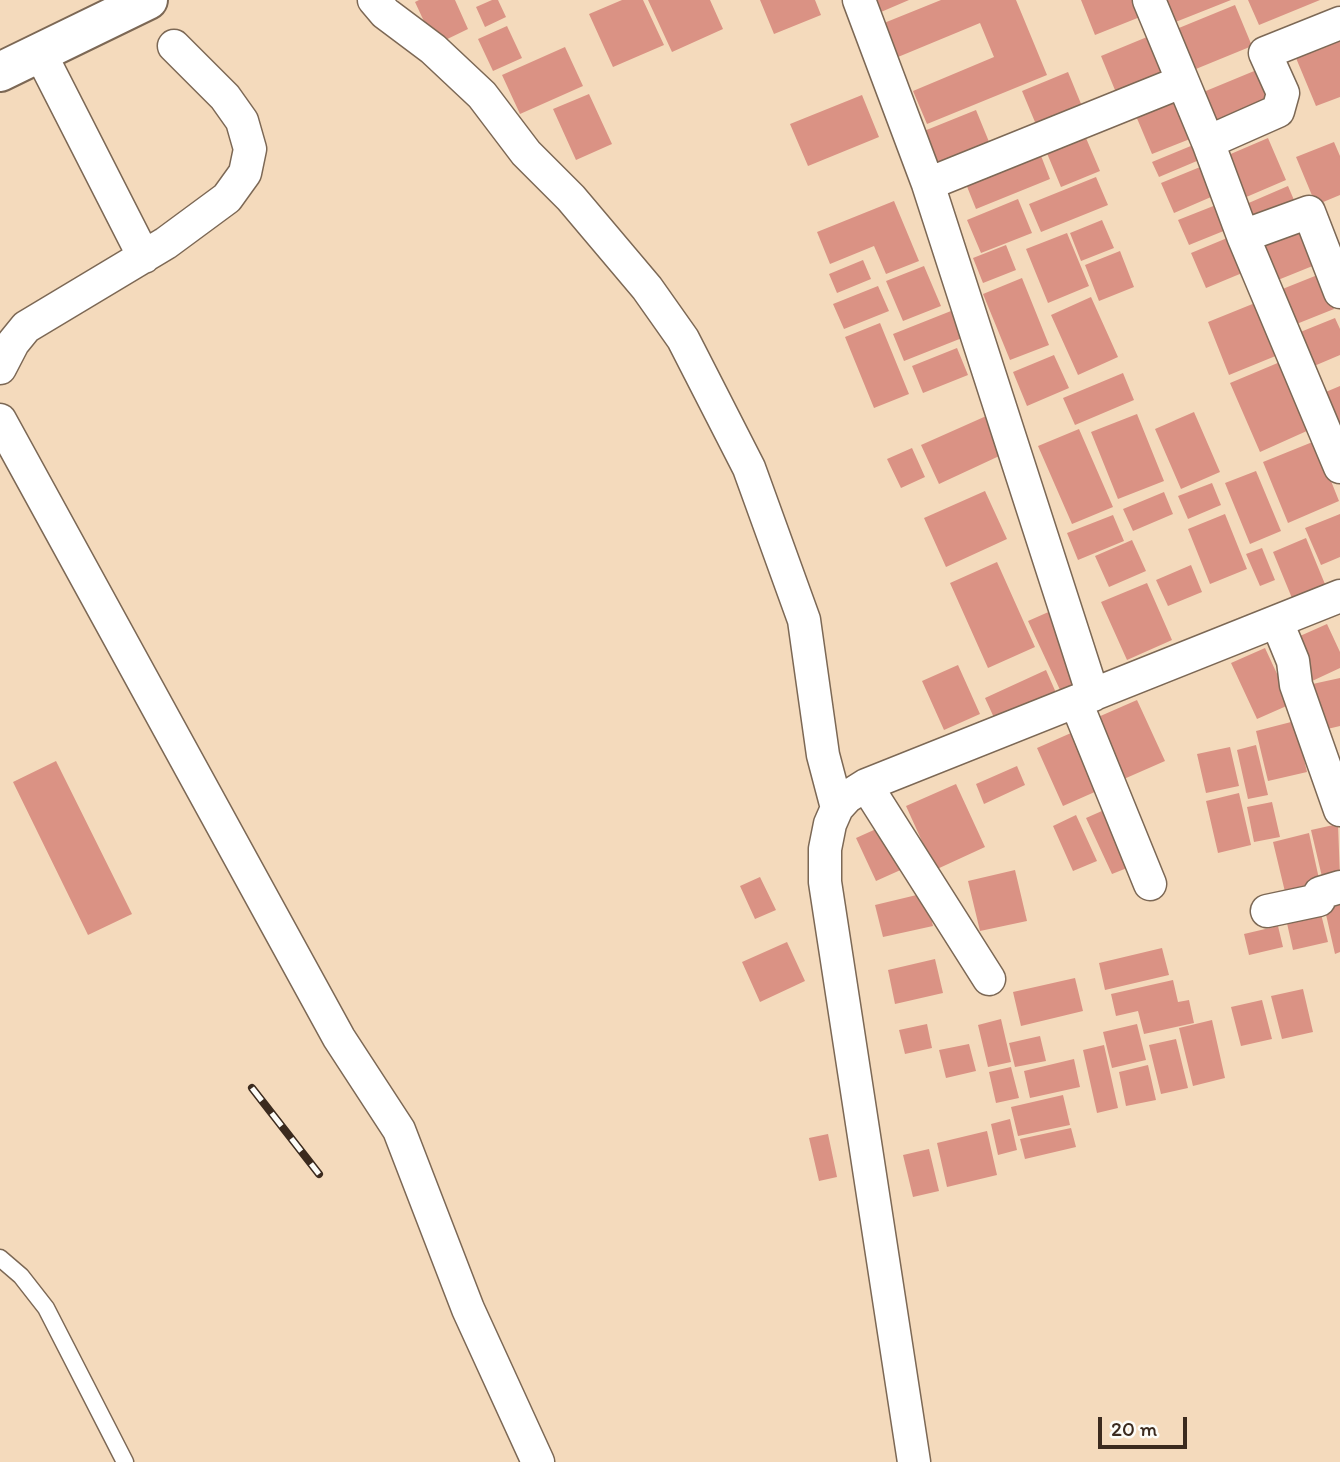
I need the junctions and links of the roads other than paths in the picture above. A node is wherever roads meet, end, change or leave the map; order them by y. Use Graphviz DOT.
graph roads {
  1 [pos="148,0"];
  2 [pos="374,0"];
  3 [pos="859,0"];
  4 [pos="1149,0"];
  5 [pos="1333,16"];
  6 [pos="174,46"];
  7 [pos="40,53"];
  8 [pos="0,72"];
  9 [pos="1181,82"];
  10 [pos="1208,142"];
  11 [pos="928,184"];
  12 [pos="1243,236"];
  13 [pos="144,257"];
  14 [pos="1340,292"];
  15 [pos="0,368"];
  16 [pos="0,420"];
  17 [pos="1340,467"];
  18 [pos="1340,596"];
  19 [pos="1277,622"];
  20 [pos="1085,699"];
  21 [pos="866,785"];
  22 [pos="837,808"];
  23 [pos="1340,810"];
  24 [pos="1150,884"];
  25 [pos="1340,887"];
  26 [pos="1267,911"];
  27 [pos="989,979"];
  28 [pos="0,1258"];
  29 [pos="125,1462"];
  30 [pos="538,1462"];
  31 [pos="914,1462"];
  1 -- 7 [label="highway"];
  2 -- 22 [label="street"];
  3 -- 11 [label="street"];
  4 -- 9 [label="street"];
  5 -- 10 [label="street"];
  6 -- 13 [label="street"];
  7 -- 8 [label="highway"];
  7 -- 13 [label="street"];
  9 -- 10 [label="street"];
  9 -- 11 [label="street"];
  10 -- 12 [label="street"];
  11 -- 20 [label="street"];
  12 -- 14 [label="street"];
  12 -- 17 [label="street"];
  13 -- 15 [label="street"];
  16 -- 30 [label="street"];
  18 -- 19 [label="street"];
  19 -- 20 [label="street"];
  19 -- 23 [label="street"];
  20 -- 21 [label="street"];
  20 -- 24 [label="street"];
  21 -- 22 [label="street"];
  21 -- 27 [label="street"];
  22 -- 31 [label="street"];
  25 -- 26 [label="street"];
  28 -- 29 [label="lane"];
}
